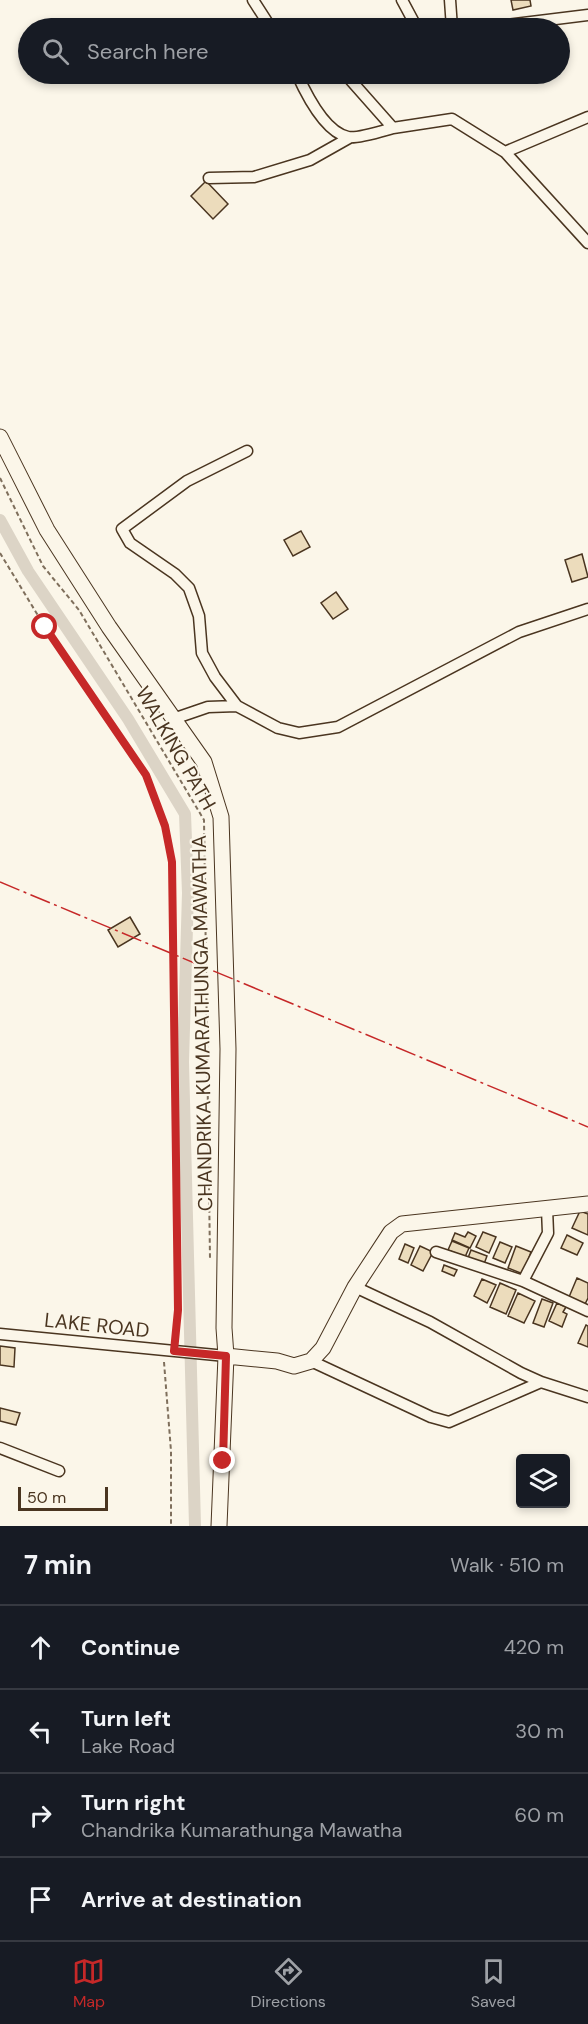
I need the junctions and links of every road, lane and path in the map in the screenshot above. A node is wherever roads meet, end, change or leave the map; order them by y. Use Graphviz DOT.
graph roads {
  1 [pos="254,0"];
  2 [pos="402,0"];
  3 [pos="450,0"];
  4 [pos="588,15"];
  5 [pos="265,18"];
  6 [pos="412,18"];
  7 [pos="452,18"];
  8 [pos="564,18"];
  9 [pos="302,84"];
  10 [pos="354,84"];
  11 [pos="588,117"];
  12 [pos="393,128"];
  13 [pos="350,138"];
  14 [pos="508,154"];
  15 [pos="209,178"];
  16 [pos="588,243"];
  17 [pos="0,437"];
  18 [pos="247,451"];
  19 [pos="0,478"];
  20 [pos="0,553"];
  21 [pos="588,609"];
  22 [pos="237,706"];
  23 [pos="173,719"];
  24 [pos="588,1204"];
  25 [pos="547,1209"];
  26 [pos="436,1252"];
  27 [pos="210,1260"];
  28 [pos="523,1281"];
  29 [pos="355,1287"];
  30 [pos="588,1311"];
  31 [pos="0,1334"];
  32 [pos="169,1351"];
  33 [pos="219,1355"];
  34 [pos="311,1361"];
  35 [pos="541,1382"];
  36 [pos="588,1397"];
  37 [pos="0,1448"];
  38 [pos="59,1471"];
  39 [pos="171,1526"];
  40 [pos="219,1526"];
  1 -- 5 [label="street"];
  2 -- 6 [label="street"];
  3 -- 7 [label="street"];
  4 -- 8 [label="street"];
  9 -- 13 [label="street"];
  10 -- 12 [label="street"];
  11 -- 14 [label="street"];
  12 -- 13 [label="street"];
  12 -- 14 [label="street"];
  13 -- 15 [label="street"];
  14 -- 16 [label="street"];
  17 -- 23 [label="main road, CHANDRIKA KUMARATHUNGA MAWATHA"];
  18 -- 22 [label="street"];
  19 -- 27 [label="path, WALKING PATH"];
  20 -- 32 [label="path"];
  21 -- 22 [label="street"];
  22 -- 23 [label="street"];
  23 -- 33 [label="main road, CHANDRIKA KUMARATHUNGA MAWATHA"];
  24 -- 25 [label="main road"];
  25 -- 28 [label="street"];
  25 -- 29 [label="main road"];
  26 -- 28 [label="street"];
  28 -- 30 [label="street"];
  29 -- 34 [label="main road"];
  29 -- 35 [label="street"];
  31 -- 32 [label="street, LAKE ROAD"];
  32 -- 33 [label="street, LAKE ROAD"];
  32 -- 39 [label="path"];
  33 -- 34 [label="main road"];
  33 -- 40 [label="main road, CHANDRIKA KUMARATHUNGA MAWATHA"];
  34 -- 35 [label="street"];
  35 -- 36 [label="street"];
  37 -- 38 [label="street"];
}
